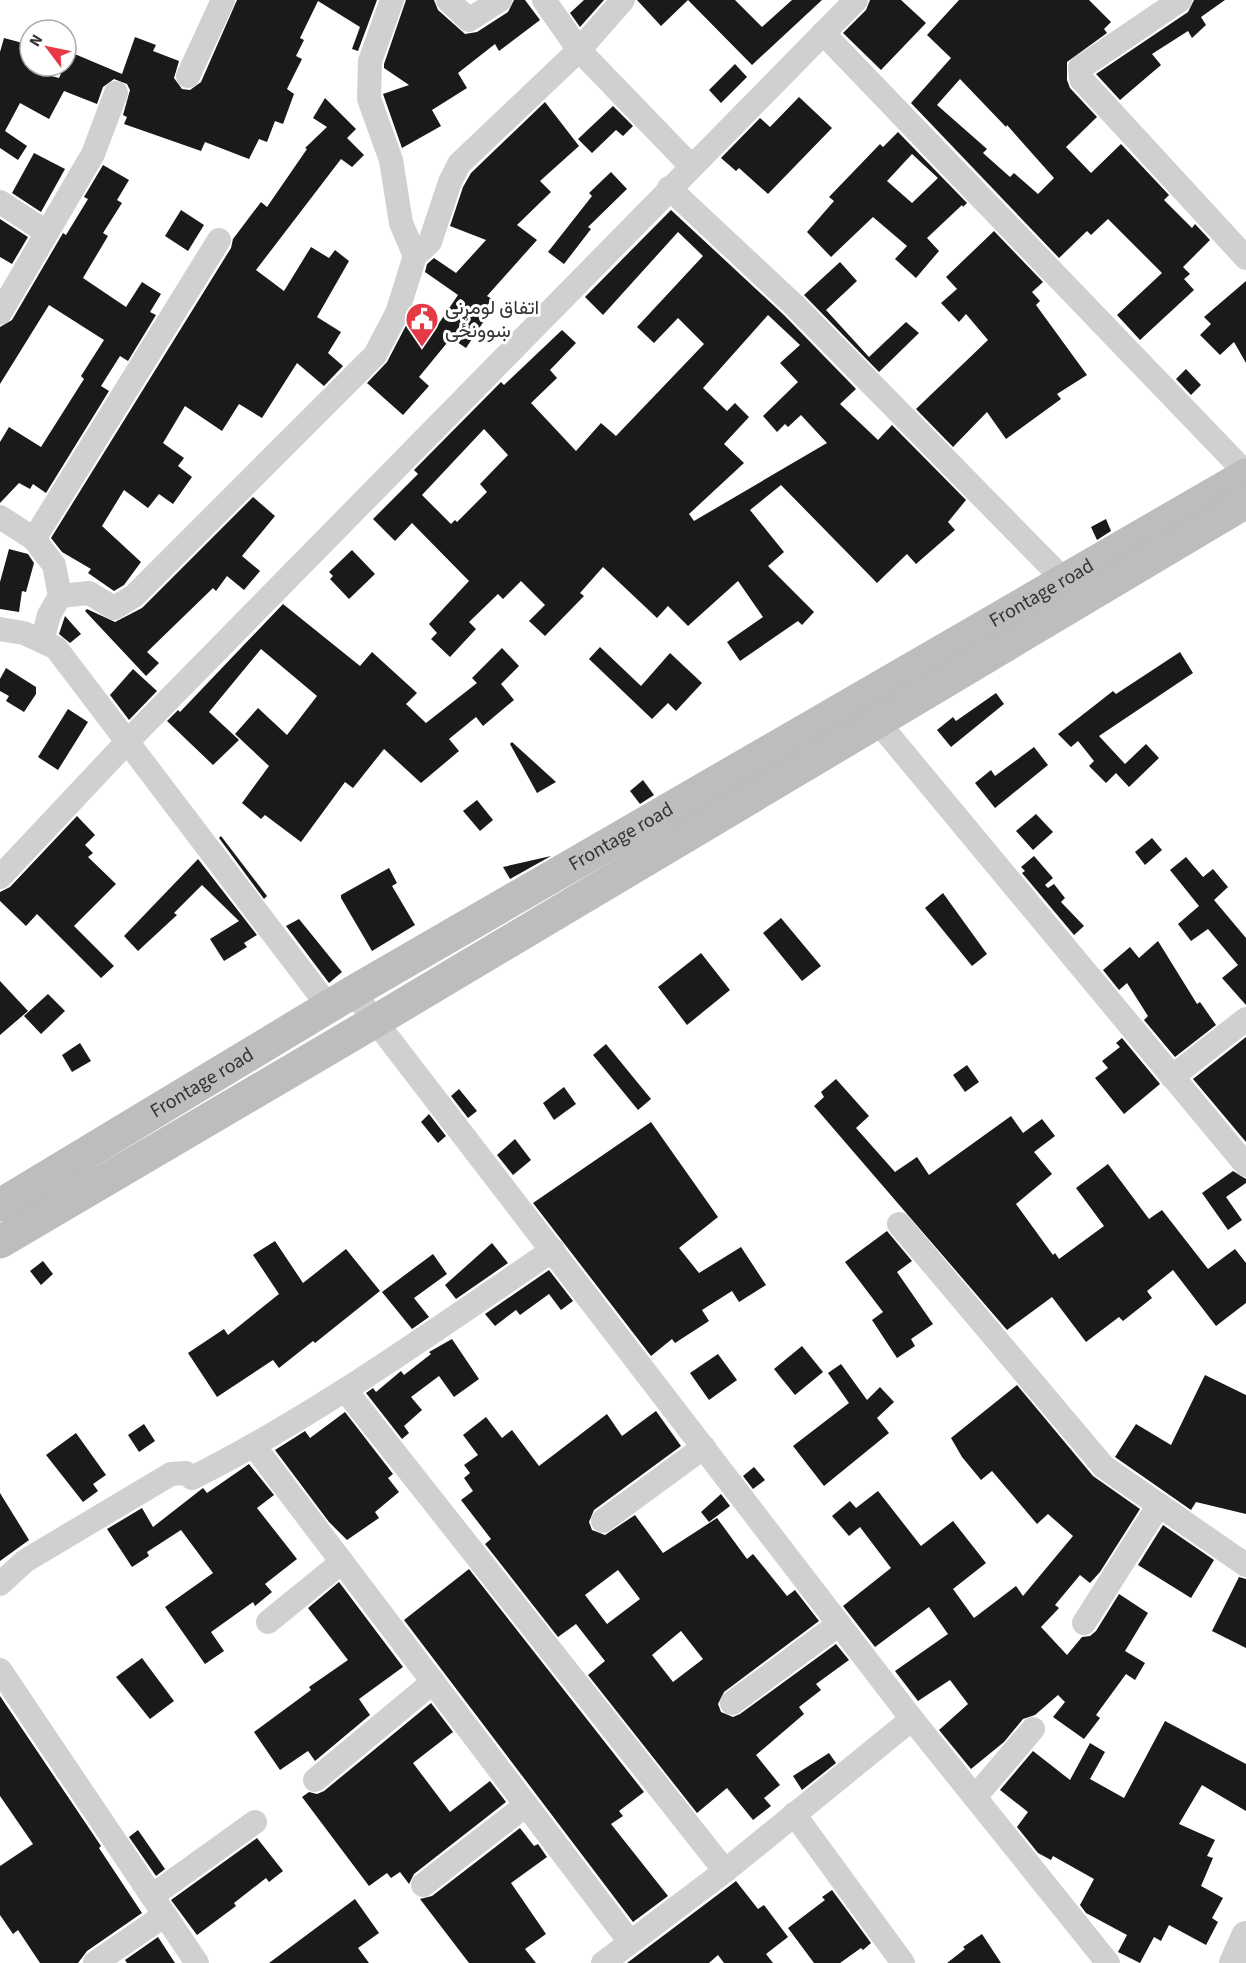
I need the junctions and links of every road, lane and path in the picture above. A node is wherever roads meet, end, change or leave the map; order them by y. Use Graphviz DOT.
graph roads {
  1 [pos="223,0"];
  2 [pos="392,0"];
  3 [pos="448,0"];
  4 [pos="501,0"];
  5 [pos="544,0"];
  6 [pos="623,0"];
  7 [pos="856,0"];
  8 [pos="1180,0"];
  9 [pos="823,33"];
  10 [pos="579,50"];
  11 [pos="188,76"];
  12 [pos="116,93"];
  13 [pos="691,166"];
  14 [pos="669,188"];
  15 [pos="0,202"];
  16 [pos="46,231"];
  17 [pos="219,240"];
  18 [pos="415,256"];
  19 [pos="1246,258"];
  20 [pos="0,313"];
  21 [pos="1246,474"];
  22 [pos="1246,502"];
  23 [pos="2,520"];
  24 [pos="34,539"];
  25 [pos="1065,582"];
  26 [pos="60,596"];
  27 [pos="0,629"];
  28 [pos="42,641"];
  29 [pos="877,721"];
  30 [pos="126,743"];
  31 [pos="0,877"];
  32 [pos="341,1000"];
  33 [pos="1246,1019"];
  34 [pos="374,1022"];
  35 [pos="1172,1077"];
  36 [pos="1246,1165"];
  37 [pos="0,1205"];
  38 [pos="899,1224"];
  39 [pos="0,1242"];
  40 [pos="554,1250"];
  41 [pos="346,1391"];
  42 [pos="254,1446"];
  43 [pos="704,1447"];
  44 [pos="1159,1505"];
  45 [pos="603,1521"];
  46 [pos="342,1562"];
  47 [pos="1246,1565"];
  48 [pos="0,1584"];
  49 [pos="268,1622"];
  50 [pos="1084,1623"];
  51 [pos="839,1624"];
  52 [pos="0,1670"];
  53 [pos="433,1682"];
  54 [pos="732,1703"];
  55 [pos="912,1719"];
  56 [pos="1033,1729"];
  57 [pos="315,1780"];
  58 [pos="975,1797"];
  59 [pos="526,1805"];
  60 [pos="794,1814"];
  61 [pos="255,1821"];
  62 [pos="725,1871"];
  63 [pos="423,1885"];
  64 [pos="159,1906"];
  65 [pos="1246,1936"];
  66 [pos="630,1942"];
  67 [pos="95,1963"];
  68 [pos="197,1963"];
  69 [pos="603,1963"];
  70 [pos="903,1963"];
  71 [pos="1108,1963"];
  72 [pos="1234,1963"];
  1 -- 11 [label="street"];
  2 -- 18 [label="street"];
  3 -- 4 [label="street"];
  5 -- 10 [label="street"];
  6 -- 10 [label="street"];
  7 -- 9 [label="street"];
  8 -- 19 [label="street"];
  9 -- 13 [label="street"];
  9 -- 21 [label="street"];
  10 -- 13 [label="street"];
  10 -- 18 [label="street"];
  12 -- 16 [label="street"];
  13 -- 14 [label="street"];
  14 -- 25 [label="street"];
  14 -- 30 [label="street"];
  15 -- 16 [label="street"];
  16 -- 20 [label="street"];
  17 -- 24 [label="street"];
  18 -- 26 [label="street"];
  21 -- 25 [label="main road, Frontage road"];
  22 -- 29 [label="main road"];
  23 -- 24 [label="street"];
  24 -- 26 [label="street"];
  25 -- 32 [label="main road, Frontage road"];
  26 -- 28 [label="street"];
  27 -- 28 [label="street"];
  28 -- 30 [label="street"];
  29 -- 34 [label="main road"];
  29 -- 35 [label="street"];
  30 -- 31 [label="street"];
  30 -- 32 [label="street"];
  32 -- 34 [label="street"];
  32 -- 37 [label="main road, Frontage road"];
  33 -- 35 [label="street"];
  34 -- 39 [label="main road"];
  34 -- 40 [label="street"];
  35 -- 36 [label="street"];
  38 -- 44 [label="street"];
  40 -- 41 [label="street"];
  40 -- 43 [label="street"];
  41 -- 42 [label="street"];
  41 -- 62 [label="street"];
  42 -- 46 [label="street"];
  42 -- 48 [label="street"];
  43 -- 45 [label="street"];
  43 -- 51 [label="street"];
  44 -- 47 [label="street"];
  44 -- 50 [label="street"];
  46 -- 49 [label="street"];
  46 -- 53 [label="street"];
  51 -- 54 [label="street"];
  51 -- 55 [label="street"];
  52 -- 64 [label="street"];
  53 -- 57 [label="street"];
  53 -- 59 [label="street"];
  55 -- 58 [label="street"];
  55 -- 60 [label="street"];
  56 -- 58 [label="street"];
  58 -- 71 [label="street"];
  59 -- 63 [label="street"];
  59 -- 66 [label="street"];
  60 -- 62 [label="street"];
  60 -- 70 [label="street"];
  61 -- 64 [label="street"];
  62 -- 66 [label="street"];
  64 -- 67 [label="street"];
  64 -- 68 [label="street"];
  65 -- 72 [label="street"];
  66 -- 69 [label="street"];
}
